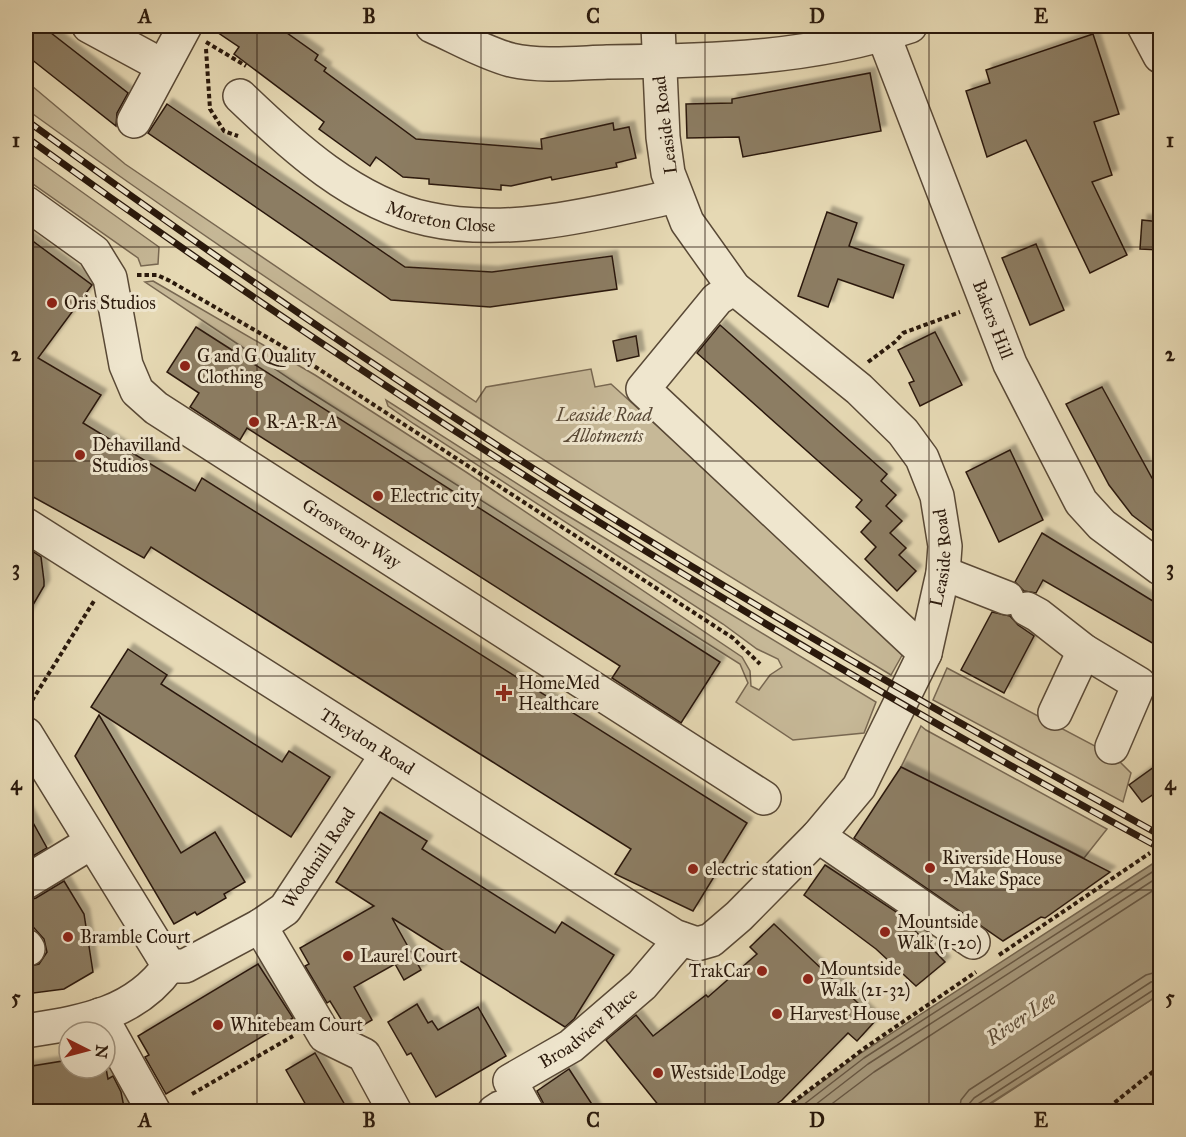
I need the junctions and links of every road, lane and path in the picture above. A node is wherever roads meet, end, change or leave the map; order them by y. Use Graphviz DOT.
graph roads {
  1 [pos="89,26"];
  2 [pos="432,26"];
  3 [pos="658,26"];
  4 [pos="1144,26"];
  5 [pos="195,30"];
  6 [pos="896,30"];
  7 [pos="1161,56"];
  8 [pos="657,62"];
  9 [pos="163,66"];
  10 [pos="248,84"];
  11 [pos="134,120"];
  12 [pos="676,196"];
  13 [pos="26,203"];
  14 [pos="110,278"];
  15 [pos="734,288"];
  16 [pos="942,320"];
  17 [pos="850,382"];
  18 [pos="26,525"];
  19 [pos="1161,568"];
  20 [pos="943,573"];
  21 [pos="108,578"];
  22 [pos="1084,651"];
  23 [pos="925,653"];
  24 [pos="760,664"];
  25 [pos="26,712"];
  26 [pos="1055,713"];
  27 [pos="26,734"];
  28 [pos="1112,747"];
  29 [pos="386,756"];
  30 [pos="764,798"];
  31 [pos="818,836"];
  32 [pos="92,842"];
  33 [pos="1150,854"];
  34 [pos="26,882"];
  35 [pos="260,926"];
  36 [pos="696,940"];
  37 [pos="981,958"];
  38 [pos="169,966"];
  39 [pos="100,1015"];
  40 [pos="317,1023"];
  41 [pos="26,1031"];
  42 [pos="1161,1066"];
  43 [pos="192,1094"];
  44 [pos="507,1110"];
  45 [pos="154,1112"];
  46 [pos="395,1112"];
  47 [pos="780,1112"];
  48 [pos="1103,1112"];
  1 -- 9 [label="street"];
  2 -- 8 [label="street"];
  3 -- 8 [label="street, Leaside Road"];
  4 -- 7 [label="street"];
  5 -- 9 [label="street"];
  5 -- 10 [label="path"];
  6 -- 8 [label="street"];
  6 -- 19 [label="street, Bakers Hill"];
  8 -- 12 [label="street, Leaside Road"];
  9 -- 11 [label="street"];
  10 -- 12 [label="street, Moreton Close"];
  12 -- 15 [label="street, Leaside Road"];
  13 -- 14 [label="street, Grosvenor Way"];
  14 -- 24 [label="path"];
  14 -- 30 [label="street, Grosvenor Way"];
  15 -- 17 [label="street, Leaside Road"];
  15 -- 23 [label="street"];
  16 -- 17 [label="path"];
  17 -- 20 [label="street, Leaside Road"];
  18 -- 21 [label="street, Theydon Road"];
  20 -- 22 [label="street"];
  20 -- 23 [label="street, Leaside Road"];
  21 -- 25 [label="path"];
  21 -- 29 [label="street, Theydon Road"];
  22 -- 26 [label="street"];
  22 -- 28 [label="street"];
  23 -- 31 [label="street, Leaside Road"];
  27 -- 32 [label="street"];
  29 -- 35 [label="street, Woodmill Road"];
  29 -- 36 [label="street, Theydon Road"];
  31 -- 36 [label="street, Leaside Road"];
  31 -- 37 [label="street"];
  32 -- 34 [label="street"];
  32 -- 38 [label="street"];
  33 -- 37 [label="path"];
  35 -- 38 [label="street, Woodmill Road"];
  35 -- 40 [label="street"];
  36 -- 44 [label="street, Broadview Place"];
  37 -- 47 [label="path"];
  38 -- 39 [label="street"];
  39 -- 41 [label="street"];
  39 -- 45 [label="street"];
  40 -- 43 [label="path"];
  40 -- 46 [label="street"];
  42 -- 48 [label="path"];
}
